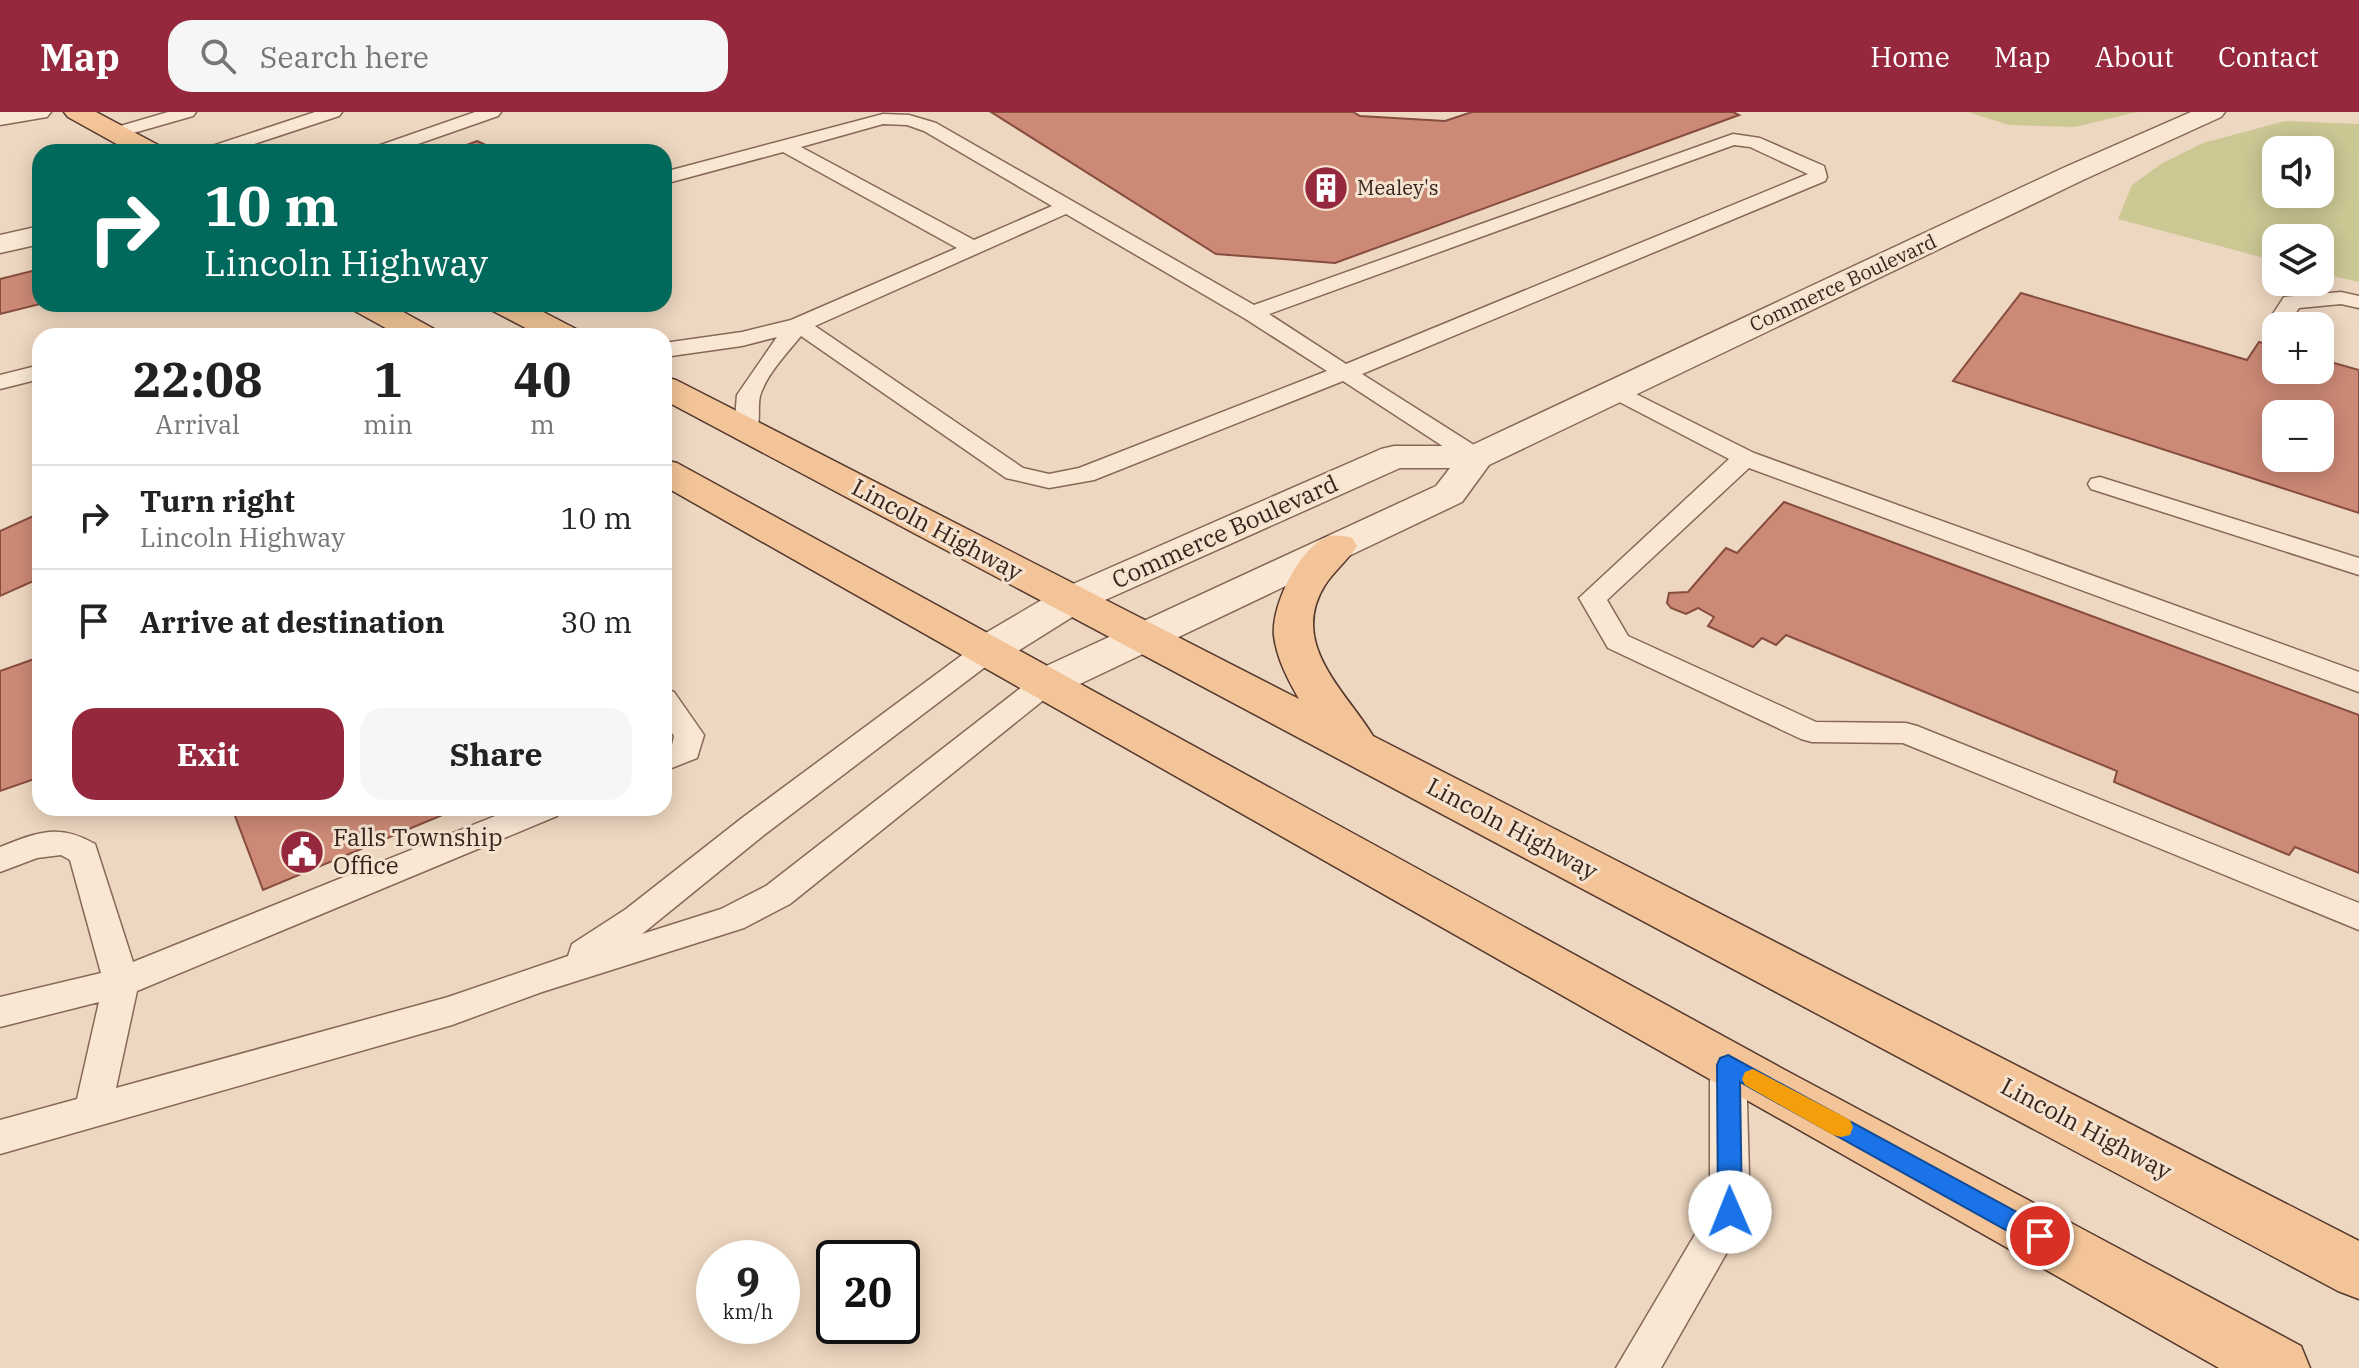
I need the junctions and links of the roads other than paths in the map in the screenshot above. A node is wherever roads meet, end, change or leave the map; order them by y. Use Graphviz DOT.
graph roads {
  1 [pos="38,112"];
  2 [pos="77,112"];
  3 [pos="187,112"];
  4 [pos="333,112"];
  5 [pos="492,112"];
  6 [pos="907,112"];
  7 [pos="2212,112"];
  8 [pos="0,117"];
  9 [pos="883,119"];
  10 [pos="116,133"];
  11 [pos="136,144"];
  12 [pos="236,144"];
  13 [pos="401,144"];
  14 [pos="784,145"];
  15 [pos="672,176"];
  16 [pos="1068,206"];
  17 [pos="32,237"];
  18 [pos="0,244"];
  19 [pos="973,248"];
  20 [pos="2359,302"];
  21 [pos="380,312"];
  22 [pos="519,312"];
  23 [pos="2286,312"];
  24 [pos="1252,313"];
  25 [pos="799,325"];
  26 [pos="409,328"];
  27 [pos="550,328"];
  28 [pos="672,349"];
  29 [pos="1346,372"];
  30 [pos="32,374"];
  31 [pos="0,382"];
  32 [pos="672,391"];
  33 [pos="1616,391"];
  34 [pos="746,430"];
  35 [pos="1476,457"];
  36 [pos="1745,458"];
  37 [pos="672,475"];
  38 [pos="2100,484"];
  39 [pos="1338,546"];
  40 [pos="2359,567"];
  41 [pos="1071,600"];
  42 [pos="1142,637"];
  43 [pos="987,651"];
  44 [pos="2359,682"];
  45 [pos="1046,683"];
  46 [pos="672,711"];
  47 [pos="1363,751"];
  48 [pos="672,757"];
  49 [pos="526,816"];
  50 [pos="0,860"];
  51 [pos="2359,917"];
  52 [pos="533,981"];
  53 [pos="121,982"];
  54 [pos="0,1012"];
  55 [pos="1728,1065"];
  56 [pos="93,1111"];
  57 [pos="0,1137"];
  58 [pos="2359,1271"];
  59 [pos="1637,1368"];
  60 [pos="2279,1368"];
  1 -- 8 [label="street"];
  2 -- 10 [label="main road"];
  3 -- 10 [label="lane"];
  4 -- 12 [label="lane"];
  5 -- 13 [label="lane"];
  6 -- 9 [label="lane"];
  7 -- 33 [label="street, Commerce Boulevard"];
  9 -- 14 [label="lane"];
  9 -- 16 [label="lane"];
  10 -- 11 [label="main road"];
  14 -- 15 [label="lane"];
  14 -- 19 [label="lane"];
  16 -- 19 [label="lane"];
  16 -- 24 [label="lane"];
  17 -- 18 [label="street"];
  19 -- 25 [label="lane"];
  20 -- 23 [label="lane"];
  21 -- 26 [label="main road"];
  22 -- 27 [label="main road"];
  24 -- 29 [label="lane"];
  24 -- 29 [label="lane"];
  25 -- 28 [label="lane"];
  25 -- 29 [label="lane"];
  25 -- 34 [label="lane"];
  29 -- 35 [label="lane"];
  30 -- 31 [label="lane"];
  32 -- 34 [label="main road, Lincoln Highway"];
  33 -- 35 [label="street, Commerce Boulevard"];
  33 -- 36 [label="lane"];
  34 -- 41 [label="main road, Lincoln Highway"];
  35 -- 39 [label="street, Commerce Boulevard"];
  35 -- 41 [label="street, Commerce Boulevard"];
  36 -- 44 [label="lane"];
  36 -- 51 [label="lane"];
  37 -- 43 [label="main road"];
  38 -- 40 [label="lane"];
  39 -- 42 [label="street, Commerce Boulevard"];
  39 -- 47 [label="main road"];
  41 -- 42 [label="main road, Lincoln Highway"];
  41 -- 43 [label="street, Commerce Boulevard"];
  42 -- 45 [label="street, Commerce Boulevard"];
  42 -- 47 [label="main road, Lincoln Highway"];
  43 -- 45 [label="main road"];
  43 -- 52 [label="lane"];
  45 -- 52 [label="lane"];
  45 -- 55 [label="main road"];
  46 -- 48 [label="lane"];
  47 -- 58 [label="main road, Lincoln Highway"];
  49 -- 53 [label="lane"];
  50 -- 53 [label="lane"];
  52 -- 56 [label="lane"];
  53 -- 54 [label="lane"];
  53 -- 56 [label="lane"];
  55 -- 59 [label="lane"];
  55 -- 60 [label="main road"];
  56 -- 57 [label="lane"];
}
